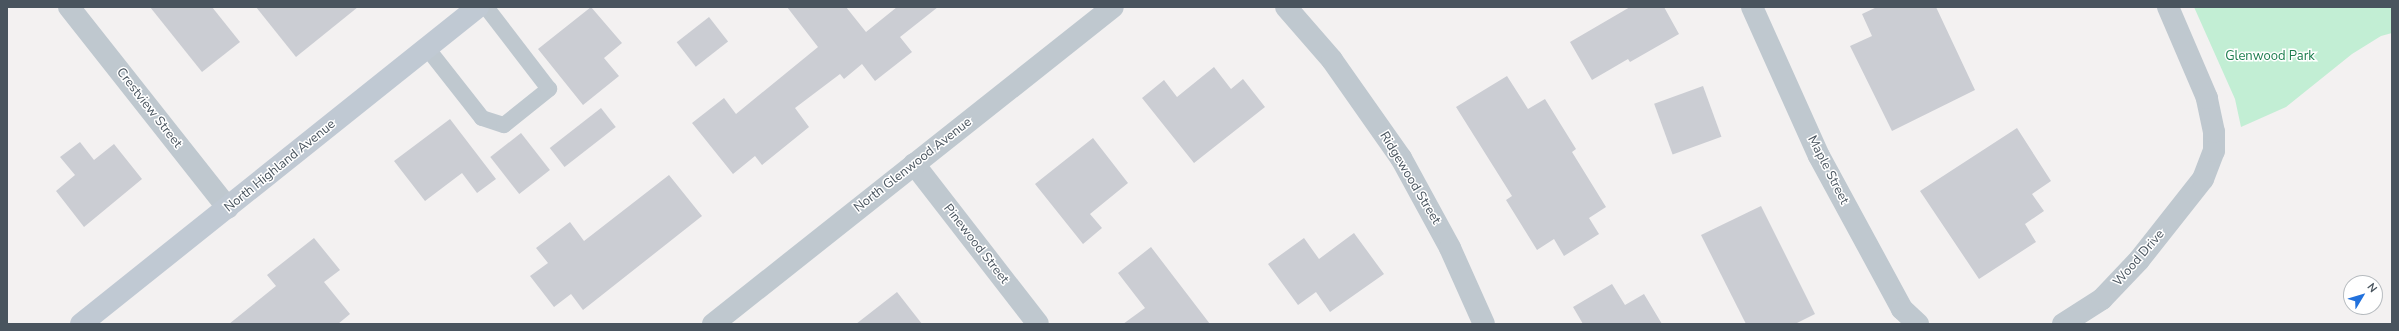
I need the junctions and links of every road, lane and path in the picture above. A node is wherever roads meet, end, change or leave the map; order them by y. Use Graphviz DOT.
graph roads {
  1 [pos="69,7"];
  2 [pos="478,7"];
  3 [pos="486,7"];
  4 [pos="1113,7"];
  5 [pos="1286,7"];
  6 [pos="1752,7"];
  7 [pos="2168,7"];
  8 [pos="427,48"];
  9 [pos="914,164"];
  10 [pos="228,208"];
  11 [pos="80,324"];
  12 [pos="713,324"];
  13 [pos="1038,324"];
  14 [pos="1484,324"];
  15 [pos="1918,324"];
  16 [pos="2063,324"];
  1 -- 10 [label="street, Crestview Street"];
  2 -- 8 [label="street, North Highland Avenue"];
  3 -- 8 [label="lane"];
  4 -- 9 [label="street, North Glenwood Avenue"];
  5 -- 14 [label="street, Ridgewood Street"];
  6 -- 15 [label="street, Maple Street"];
  7 -- 16 [label="street, Wood Drive"];
  8 -- 10 [label="street, North Highland Avenue"];
  9 -- 12 [label="street, North Glenwood Avenue"];
  9 -- 13 [label="street, Pinewood Street"];
  10 -- 11 [label="street, North Highland Avenue"];
}
